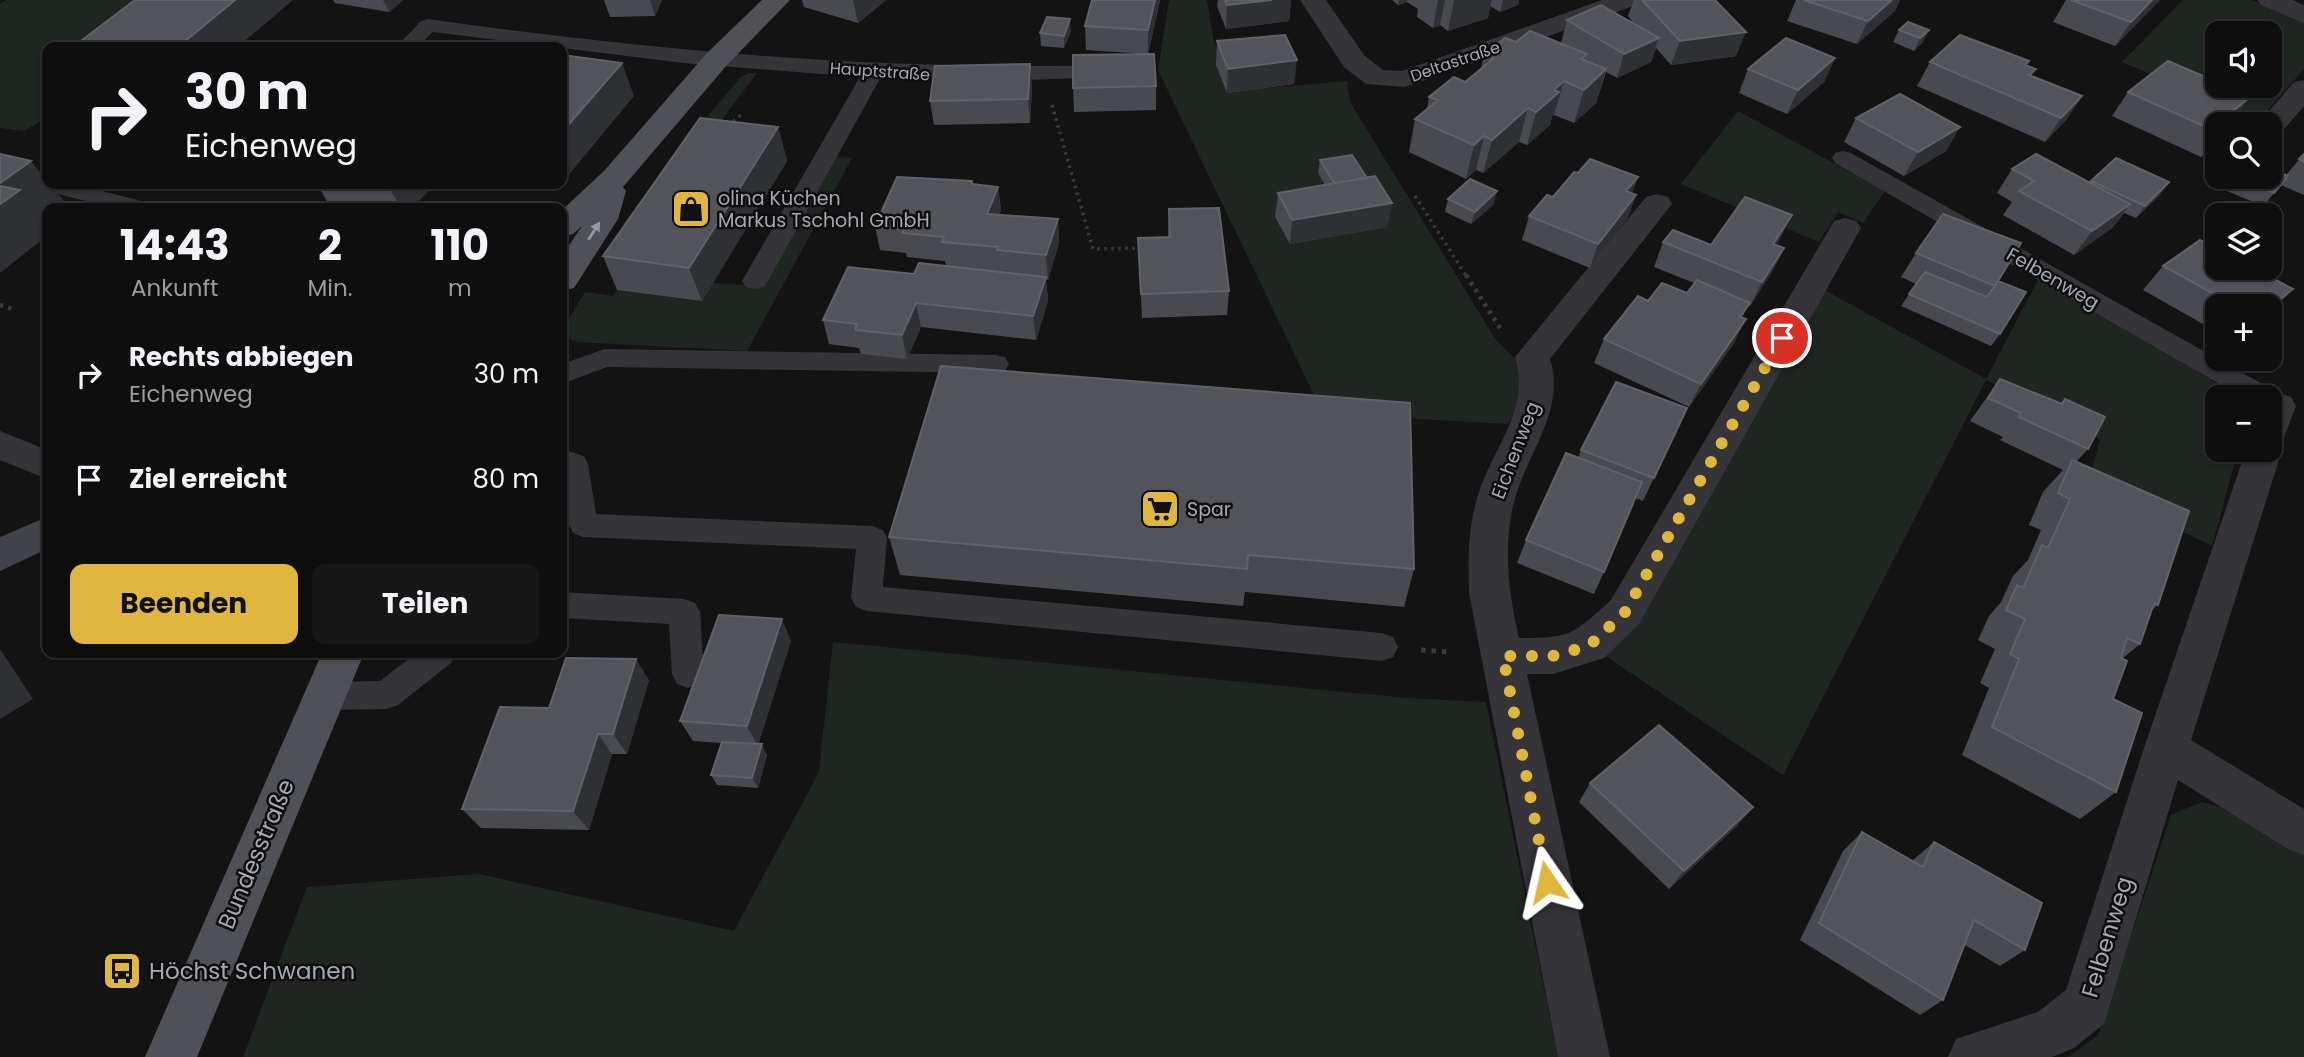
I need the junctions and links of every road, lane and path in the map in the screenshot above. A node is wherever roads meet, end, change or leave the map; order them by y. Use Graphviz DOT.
graph roads {
  1 [pos="777,0"];
  2 [pos="1313,0"];
  3 [pos="1627,0"];
  4 [pos="2270,0"];
  5 [pos="2304,15"];
  6 [pos="411,42"];
  7 [pos="537,42"];
  8 [pos="567,46"];
  9 [pos="717,59"];
  10 [pos="1136,69"];
  11 [pos="874,70"];
  12 [pos="1043,74"];
  13 [pos="2304,88"];
  14 [pos="2282,114"];
  15 [pos="741,115"];
  16 [pos="722,130"];
  17 [pos="1843,158"];
  18 [pos="0,172"];
  19 [pos="615,178"];
  20 [pos="42,183"];
  21 [pos="67,189"];
  22 [pos="1415,196"];
  23 [pos="121,203"];
  24 [pos="1657,204"];
  25 [pos="567,222"];
  26 [pos="1845,228"];
  27 [pos="1144,247"];
  28 [pos="567,272"];
  29 [pos="755,281"];
  30 [pos="0,305"];
  31 [pos="16,310"];
  32 [pos="1532,357"];
  33 [pos="996,364"];
  34 [pos="567,372"];
  35 [pos="2229,385"];
  36 [pos="0,445"];
  37 [pos="567,462"];
  38 [pos="2260,462"];
  39 [pos="42,463"];
  40 [pos="42,534"];
  41 [pos="0,555"];
  42 [pos="567,605"];
  43 [pos="1382,648"];
  44 [pos="1503,656"];
  45 [pos="341,658"];
  46 [pos="434,658"];
  47 [pos="688,674"];
  48 [pos="324,696"];
  49 [pos="2166,748"];
  50 [pos="2304,834"];
  51 [pos="171,1057"];
  52 [pos="1584,1057"];
  53 [pos="1974,1057"];
  1 -- 9 [label="main road"];
  2 -- 3 [label="street, Deltastraße"];
  4 -- 5 [label="street"];
  6 -- 7 [label="lane, Hauptstraße"];
  8 -- 9 [label="lane, Hauptstraße"];
  9 -- 11 [label="lane, Hauptstraße"];
  9 -- 19 [label="main road"];
  10 -- 12 [label="lane, Hauptstraße"];
  11 -- 12 [label="lane, Hauptstraße"];
  11 -- 29 [label="lane"];
  12 -- 27 [label="path"];
  13 -- 14 [label="street"];
  15 -- 16 [label="path"];
  17 -- 35 [label="lane, Felbenweg"];
  18 -- 20 [label="lane"];
  19 -- 25 [label="main road"];
  28 -- 19 [label="main road, one-way"];
  21 -- 23 [label="lane"];
  22 -- 32 [label="path"];
  24 -- 32 [label="street"];
  26 -- 44 [label="street"];
  30 -- 31 [label="path"];
  32 -- 44 [label="street, Eichenweg"];
  33 -- 34 [label="lane"];
  36 -- 39 [label="street"];
  37 -- 43 [label="lane"];
  38 -- 49 [label="street, Felbenweg"];
  40 -- 41 [label="main road"];
  42 -- 47 [label="lane"];
  43 -- 44 [label="path"];
  44 -- 52 [label="street, Eichenweg"];
  45 -- 48 [label="main road, Bundesstraße"];
  46 -- 48 [label="lane"];
  48 -- 51 [label="main road, Bundesstraße"];
  49 -- 50 [label="street"];
  49 -- 53 [label="street, Felbenweg"];
}
